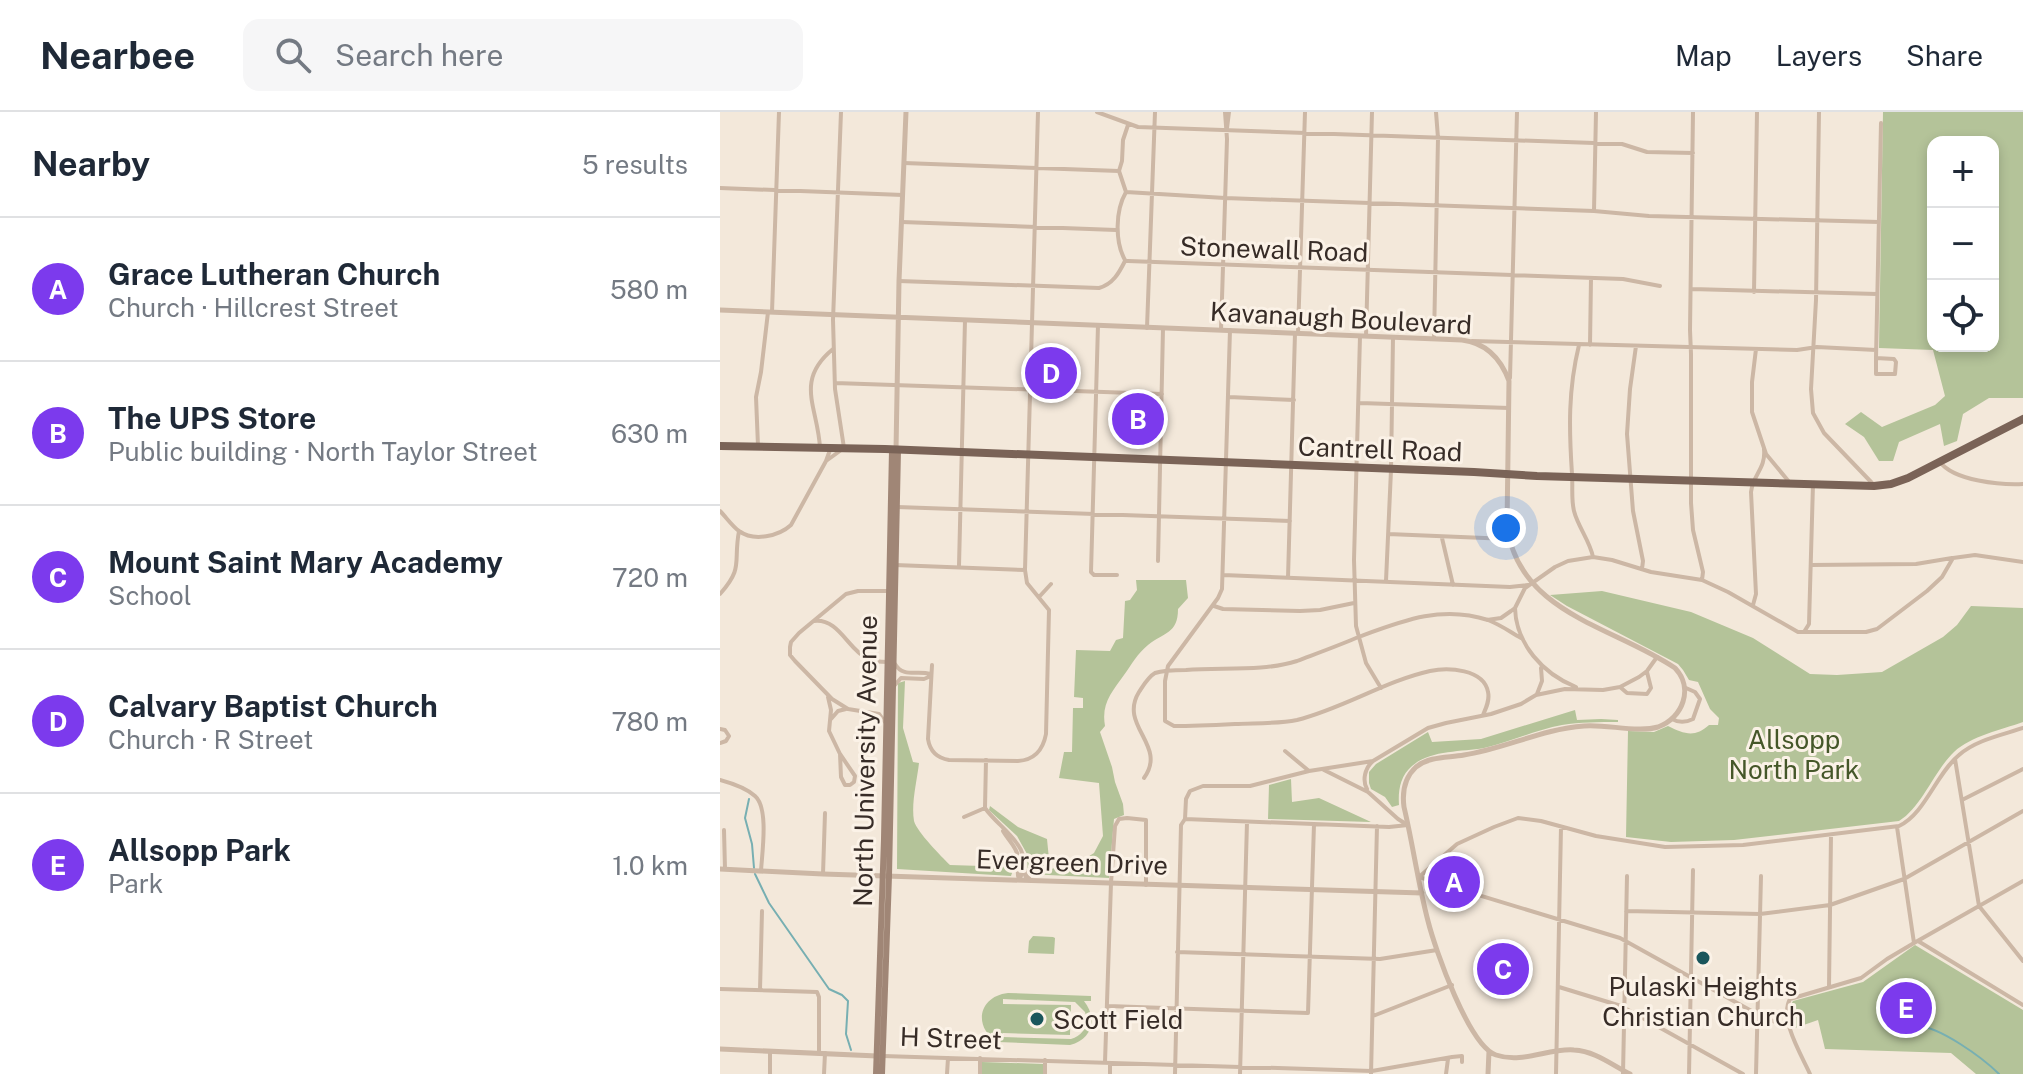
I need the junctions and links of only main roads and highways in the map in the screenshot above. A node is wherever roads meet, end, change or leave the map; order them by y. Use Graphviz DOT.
graph roads {
  1 [pos="2023,419"];
  2 [pos="720,446"];
  3 [pos="895,450"];
  4 [pos="892,591"];
  5 [pos="891,662"];
  6 [pos="886,876"];
  7 [pos="879,1056"];
  8 [pos="876,1074"];
  9 [pos="882,1074"];
  1 -- 3 [label="main road, Cantrell Road"];
  2 -- 3 [label="main road, Cantrell Road"];
  3 -- 4 [label="main road, North University Avenue"];
  3 -- 4 [label="main road, North University Avenue"];
  4 -- 5 [label="main road, North University Avenue"];
  5 -- 6 [label="main road, North University Avenue"];
  5 -- 6 [label="main road, North University Avenue"];
  6 -- 7 [label="main road, North University Avenue"];
  7 -- 8 [label="main road, North University Avenue"];
  7 -- 9 [label="main road, North University Avenue"];
}
